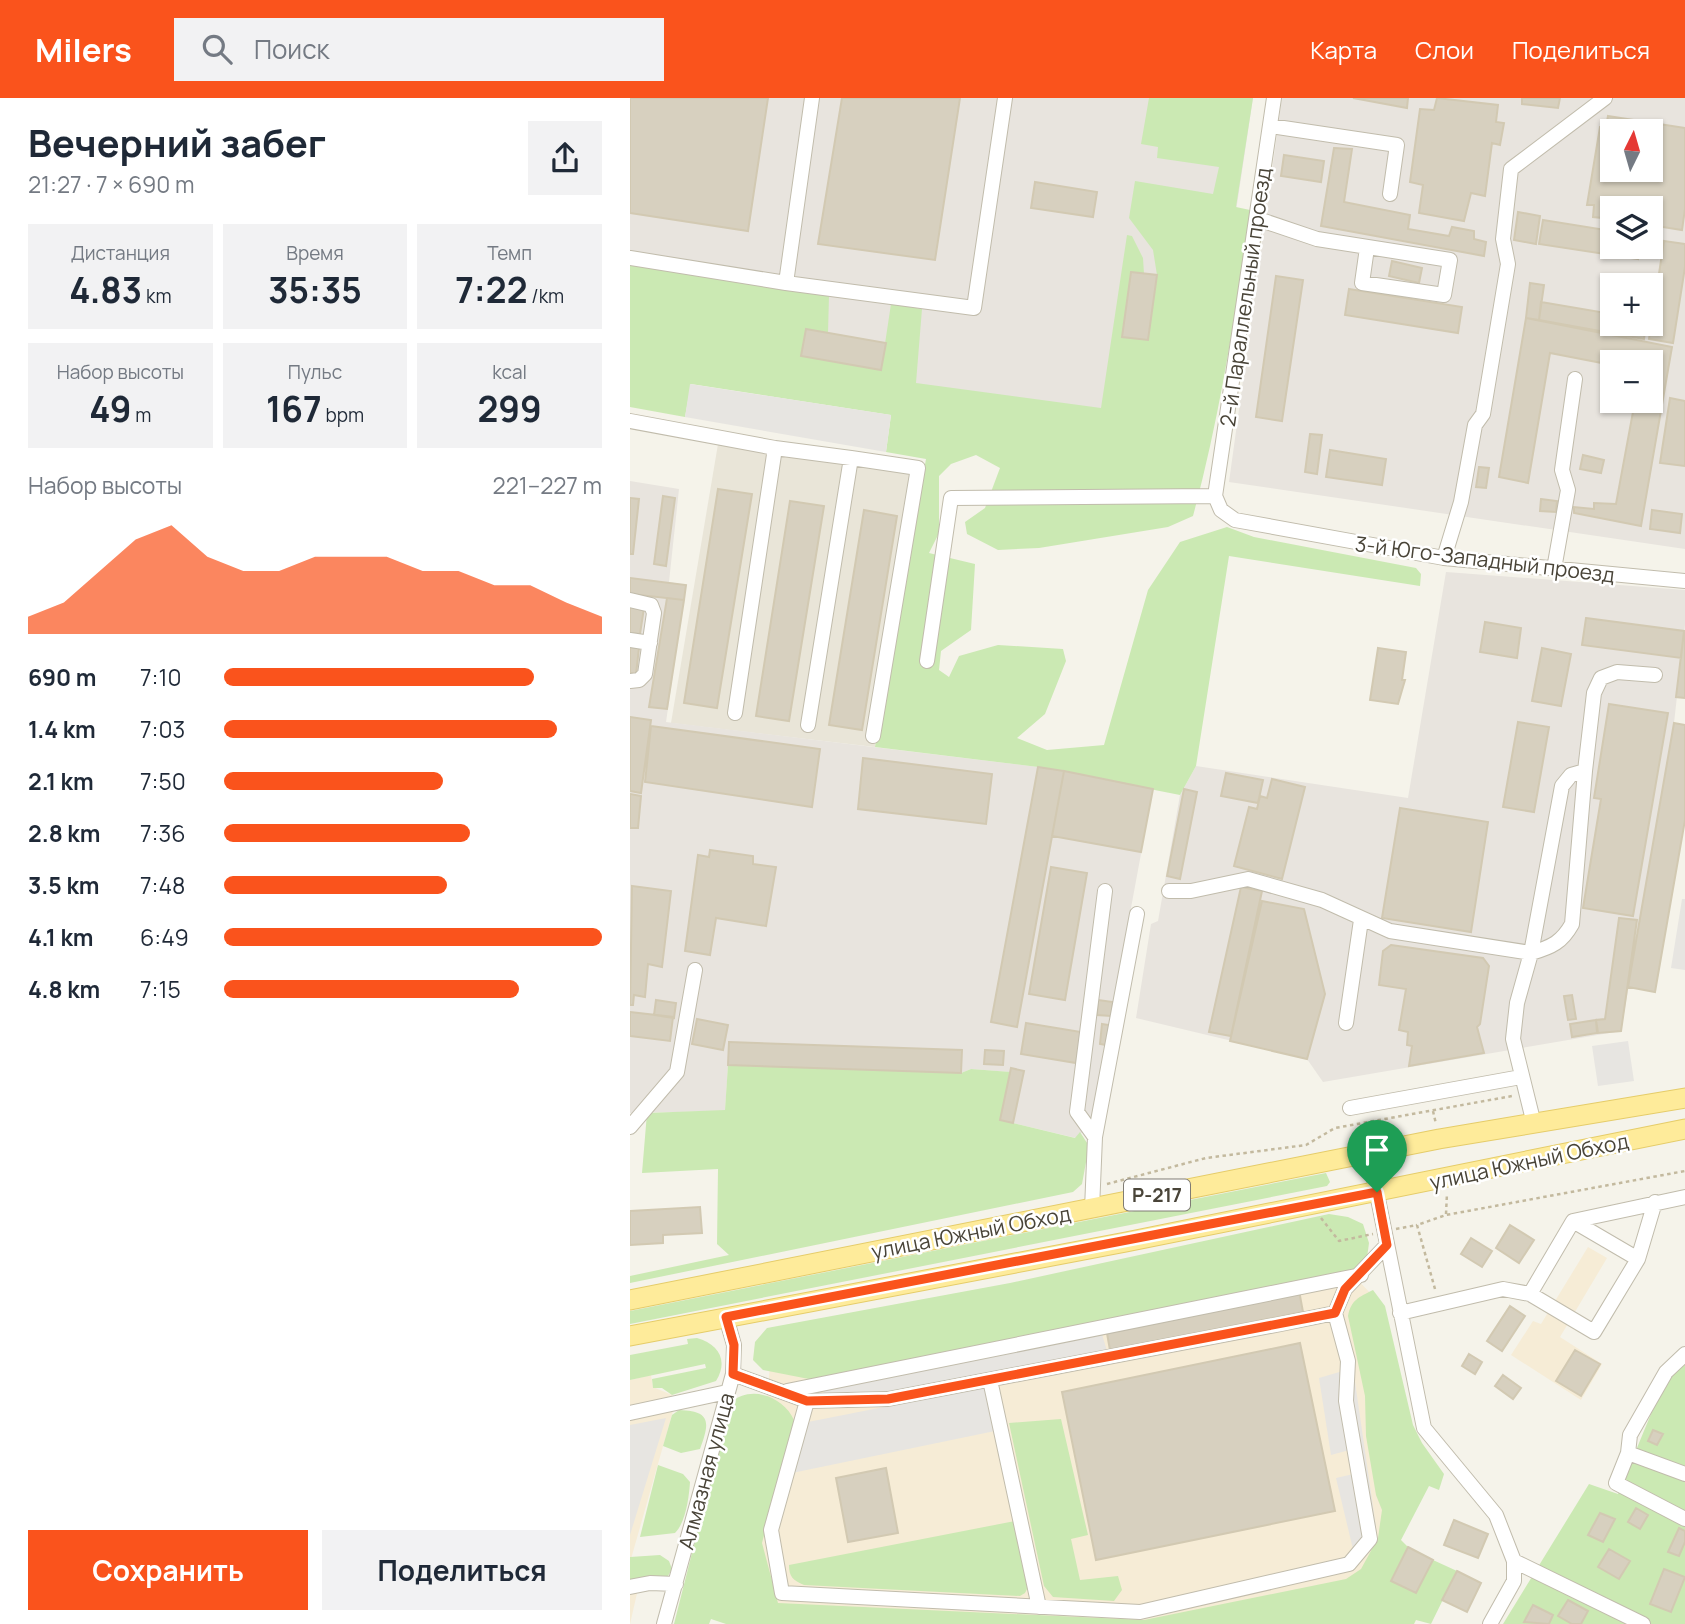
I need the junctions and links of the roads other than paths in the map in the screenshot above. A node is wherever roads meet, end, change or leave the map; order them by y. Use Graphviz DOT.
graph roads {
  1 [pos="812,98"];
  2 [pos="1005,98"];
  3 [pos="1274,98"];
  4 [pos="1605,98"];
  5 [pos="1270,126"];
  6 [pos="1390,194"];
  7 [pos="1258,219"];
  8 [pos="1367,248"];
  9 [pos="630,258"];
  10 [pos="786,283"];
  11 [pos="1576,379"];
  12 [pos="630,421"];
  13 [pos="775,447"];
  14 [pos="851,458"];
  15 [pos="1215,496"];
  16 [pos="1444,558"];
  17 [pos="1554,569"];
  18 [pos="1685,578"];
  19 [pos="630,600"];
  20 [pos="630,640"];
  21 [pos="650,643"];
  22 [pos="927,661"];
  23 [pos="1655,675"];
  24 [pos="630,681"];
  25 [pos="734,713"];
  26 [pos="808,725"];
  27 [pos="873,736"];
  28 [pos="1584,771"];
  29 [pos="1105,891"];
  30 [pos="1169,891"];
  31 [pos="1137,914"];
  32 [pos="1362,920"];
  33 [pos="1531,953"];
  34 [pos="695,970"];
  35 [pos="1346,1023"];
  36 [pos="1521,1077"];
  37 [pos="1685,1098"];
  38 [pos="1350,1108"];
  39 [pos="1534,1124"];
  40 [pos="630,1127"];
  41 [pos="1685,1129"];
  42 [pos="1096,1138"];
  43 [pos="1369,1154"];
  44 [pos="1377,1192"];
  45 [pos="1685,1198"];
  46 [pos="1655,1202"];
  47 [pos="1093,1209"];
  48 [pos="1573,1221"];
  49 [pos="1387,1245"];
  50 [pos="1638,1259"];
  51 [pos="1362,1275"];
  52 [pos="1530,1294"];
  53 [pos="630,1300"];
  54 [pos="1335,1313"];
  55 [pos="1400,1313"];
  56 [pos="726,1317"];
  57 [pos="630,1336"];
  58 [pos="1685,1354"];
  59 [pos="733,1374"];
  60 [pos="990,1380"];
  61 [pos="787,1391"];
  62 [pos="727,1392"];
  63 [pos="807,1401"];
  64 [pos="630,1413"];
  65 [pos="1628,1453"];
  66 [pos="1685,1474"];
  67 [pos="1685,1519"];
  68 [pos="1514,1561"];
  69 [pos="676,1584"];
  70 [pos="630,1587"];
  71 [pos="1039,1607"];
  72 [pos="664,1624"];
  73 [pos="1490,1624"];
  74 [pos="1643,1624"];
  1 -- 10 [label="street"];
  2 -- 10 [label="street"];
  3 -- 5 [label="street, 2-й Параллельный проезд"];
  4 -- 16 [label="street"];
  5 -- 6 [label="street"];
  5 -- 7 [label="street, 2-й Параллельный проезд"];
  7 -- 8 [label="street"];
  7 -- 15 [label="street, 2-й Параллельный проезд"];
  8 -- 8 [label="street"];
  9 -- 10 [label="street"];
  11 -- 17 [label="street"];
  12 -- 13 [label="street"];
  13 -- 14 [label="street"];
  13 -- 25 [label="street"];
  14 -- 26 [label="street"];
  14 -- 27 [label="street"];
  15 -- 16 [label="street, 3-й Юго-Западный проезд"];
  15 -- 22 [label="street"];
  16 -- 17 [label="street, 3-й Юго-Западный проезд"];
  17 -- 18 [label="street, 3-й Юго-Западный проезд"];
  19 -- 21 [label="street"];
  20 -- 21 [label="street"];
  21 -- 24 [label="street"];
  23 -- 28 [label="street"];
  28 -- 33 [label="street"];
  28 -- 33 [label="street"];
  29 -- 42 [label="street"];
  30 -- 32 [label="street"];
  31 -- 42 [label="street"];
  32 -- 33 [label="street"];
  32 -- 35 [label="street"];
  33 -- 36 [label="street"];
  34 -- 40 [label="street"];
  36 -- 38 [label="street"];
  36 -- 39 [label="street"];
  37 -- 39 [label="main road, улица Южный Обход / Р-217"];
  39 -- 43 [label="main road, улица Южный Обход / Р-217"];
  41 -- 44 [label="main road, улица Южный Обход / Р-217"];
  42 -- 47 [label="street"];
  43 -- 44 [label="street"];
  43 -- 47 [label="main road, улица Южный Обход / Р-217"];
  44 -- 49 [label="street"];
  44 -- 56 [label="main road, улица Южный Обход / Р-217"];
  45 -- 46 [label="street"];
  46 -- 48 [label="street"];
  46 -- 50 [label="street"];
  47 -- 53 [label="main road, улица Южный Обход / Р-217"];
  48 -- 50 [label="street"];
  48 -- 52 [label="street"];
  49 -- 51 [label="street"];
  49 -- 55 [label="street"];
  50 -- 52 [label="street"];
  51 -- 54 [label="street"];
  51 -- 61 [label="street"];
  52 -- 55 [label="street"];
  54 -- 60 [label="street"];
  54 -- 71 [label="street"];
  55 -- 68 [label="street"];
  56 -- 57 [label="main road, улица Южный Обход / Р-217"];
  56 -- 59 [label="street, Алмазная улица"];
  58 -- 65 [label="street"];
  59 -- 61 [label="street"];
  59 -- 62 [label="street, Алмазная улица"];
  60 -- 63 [label="street"];
  60 -- 71 [label="street"];
  61 -- 63 [label="street"];
  62 -- 64 [label="street"];
  62 -- 69 [label="street, Алмазная улица"];
  63 -- 71 [label="street"];
  65 -- 66 [label="street"];
  65 -- 67 [label="street"];
  68 -- 73 [label="street"];
  68 -- 74 [label="street"];
  69 -- 70 [label="street"];
  69 -- 72 [label="street, Алмазная улица"];
}
